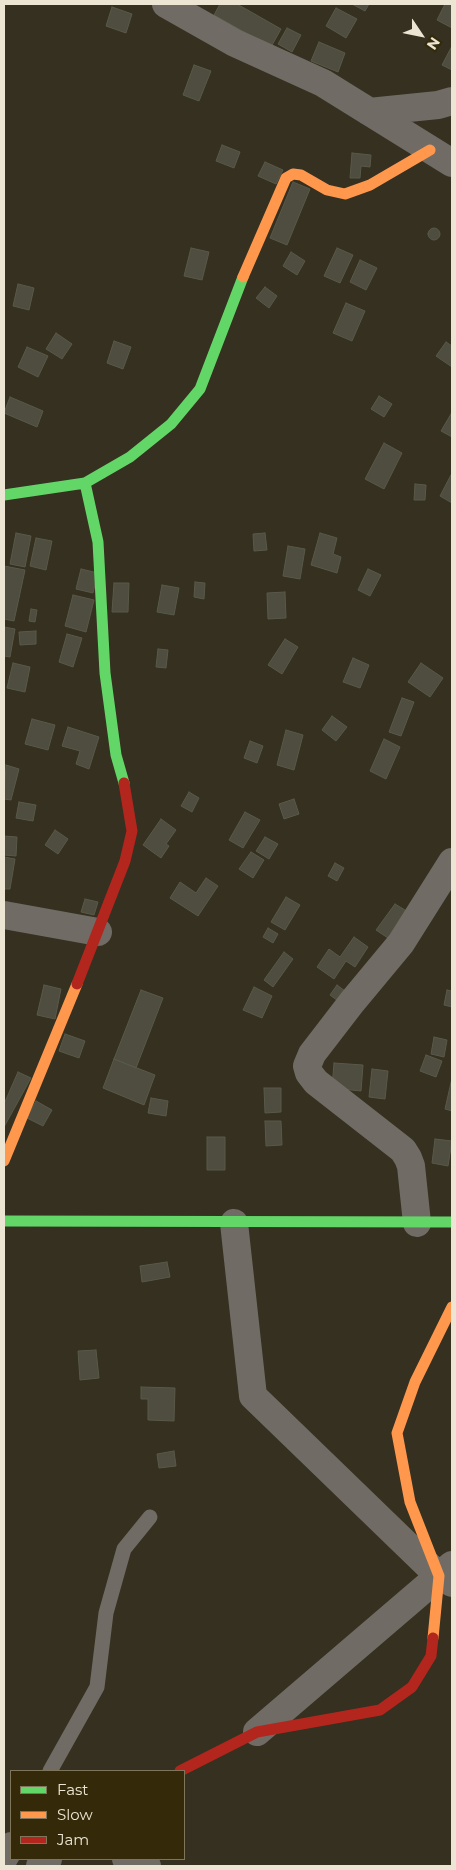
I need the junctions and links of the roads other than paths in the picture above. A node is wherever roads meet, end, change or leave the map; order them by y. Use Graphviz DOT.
graph roads {
  1 [pos="166,4"];
  2 [pos="452,101"];
  3 [pos="369,112"];
  4 [pos="444,155"];
  5 [pos="85,483"];
  6 [pos="4,495"];
  7 [pos="452,862"];
  8 [pos="4,915"];
  9 [pos="98,932"];
  10 [pos="4,1161"];
  11 [pos="4,1221"];
  12 [pos="234,1222"];
  13 [pos="452,1222"];
  14 [pos="417,1223"];
  15 [pos="452,1307"];
  16 [pos="150,1517"];
  17 [pos="448,1575"];
  18 [pos="257,1732"];
  19 [pos="51,1770"];
  20 [pos="182,1770"];
  21 [pos="129,1860"];
  22 [pos="147,1866"];
  1 -- 3 [label="street"];
  2 -- 3 [label="street"];
  3 -- 4 [label="street"];
  4 -- 5 [label="street"];
  5 -- 6 [label="street"];
  5 -- 9 [label="street"];
  7 -- 14 [label="street"];
  8 -- 9 [label="street"];
  9 -- 10 [label="street"];
  11 -- 12 [label="street"];
  12 -- 14 [label="street"];
  12 -- 17 [label="street"];
  13 -- 14 [label="street"];
  15 -- 17 [label="street"];
  16 -- 19 [label="lane"];
  17 -- 18 [label="street"];
  17 -- 18 [label="street"];
  18 -- 20 [label="street"];
  21 -- 22 [label="street"];
}
